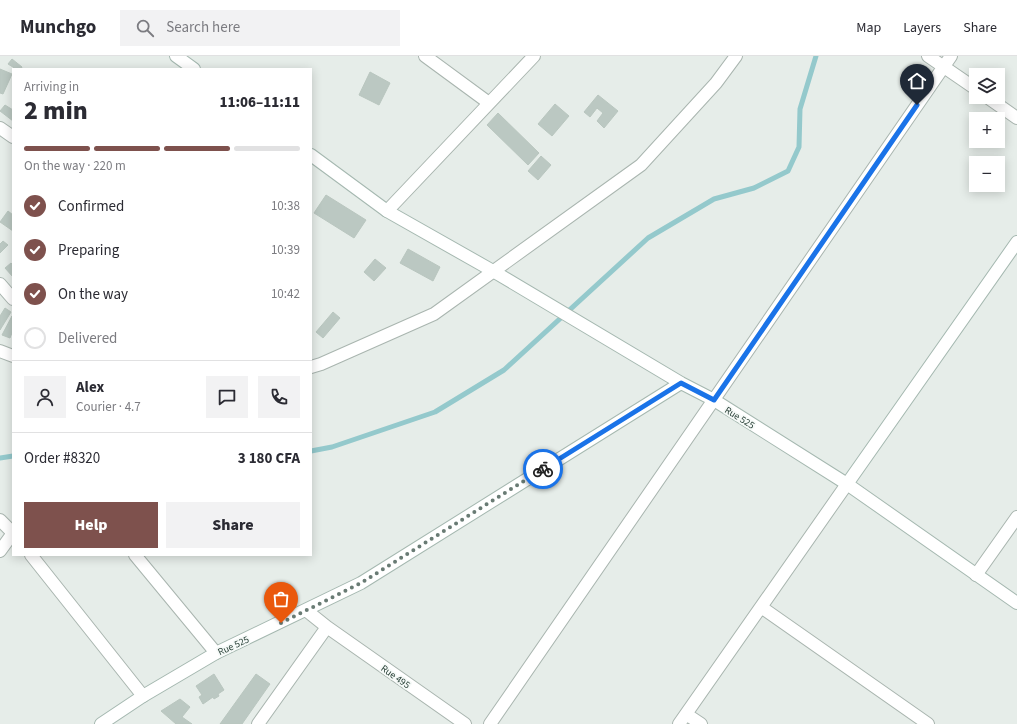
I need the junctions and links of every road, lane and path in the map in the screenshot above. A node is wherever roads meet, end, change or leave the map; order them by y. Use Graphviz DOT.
graph roads {
  1 [pos="176,56"];
  2 [pos="425,56"];
  3 [pos="534,56"];
  4 [pos="736,56"];
  5 [pos="928,56"];
  6 [pos="951,56"];
  7 [pos="944,67"];
  8 [pos="193,68"];
  9 [pos="969,84"];
  10 [pos="489,103"];
  11 [pos="997,104"];
  12 [pos="1017,118"];
  13 [pos="0,128"];
  14 [pos="12,136"];
  15 [pos="312,156"];
  16 [pos="387,211"];
  17 [pos="1017,242"];
  18 [pos="493,271"];
  19 [pos="0,284"];
  20 [pos="12,297"];
  21 [pos="0,351"];
  22 [pos="12,356"];
  23 [pos="316,366"];
  24 [pos="681,383"];
  25 [pos="714,400"];
  26 [pos="847,484"];
  27 [pos="1017,517"];
  28 [pos="0,520"];
  29 [pos="0,532"];
  30 [pos="12,532"];
  31 [pos="12,533"];
  32 [pos="12,534"];
  33 [pos="0,551"];
  34 [pos="32,556"];
  35 [pos="136,556"];
  36 [pos="976,575"];
  37 [pos="1017,603"];
  38 [pos="761,607"];
  39 [pos="307,611"];
  40 [pos="327,627"];
  41 [pos="216,653"];
  42 [pos="143,696"];
  43 [pos="686,714"];
  44 [pos="101,724"];
  45 [pos="258,724"];
  46 [pos="465,724"];
  47 [pos="490,724"];
  48 [pos="678,724"];
  49 [pos="701,724"];
  50 [pos="928,724"];
  1 -- 8 [label="street"];
  2 -- 10 [label="street"];
  3 -- 10 [label="street"];
  4 -- 18 [label="street"];
  5 -- 7 [label="street"];
  6 -- 7 [label="street"];
  7 -- 9 [label="street"];
  7 -- 25 [label="street"];
  10 -- 16 [label="street"];
  11 -- 12 [label="street"];
  13 -- 14 [label="street"];
  15 -- 16 [label="street"];
  16 -- 18 [label="street"];
  17 -- 26 [label="street"];
  18 -- 23 [label="street"];
  18 -- 24 [label="street"];
  19 -- 20 [label="street"];
  21 -- 22 [label="street"];
  24 -- 25 [label="street, Rue 525"];
  24 -- 39 [label="street, Rue 525"];
  25 -- 26 [label="street, Rue 525"];
  25 -- 47 [label="street"];
  26 -- 36 [label="street, Rue 525"];
  26 -- 38 [label="street"];
  27 -- 36 [label="street"];
  28 -- 30 [label="street"];
  29 -- 31 [label="street"];
  32 -- 33 [label="street"];
  34 -- 42 [label="street"];
  35 -- 41 [label="street"];
  36 -- 37 [label="street, Rue 525"];
  38 -- 43 [label="street"];
  38 -- 50 [label="street"];
  39 -- 40 [label="street, Rue 495"];
  39 -- 41 [label="street, Rue 525"];
  40 -- 45 [label="street"];
  40 -- 46 [label="street, Rue 495"];
  41 -- 42 [label="street, Rue 525"];
  42 -- 44 [label="street, Rue 525"];
  43 -- 48 [label="street"];
  43 -- 49 [label="street"];
}
